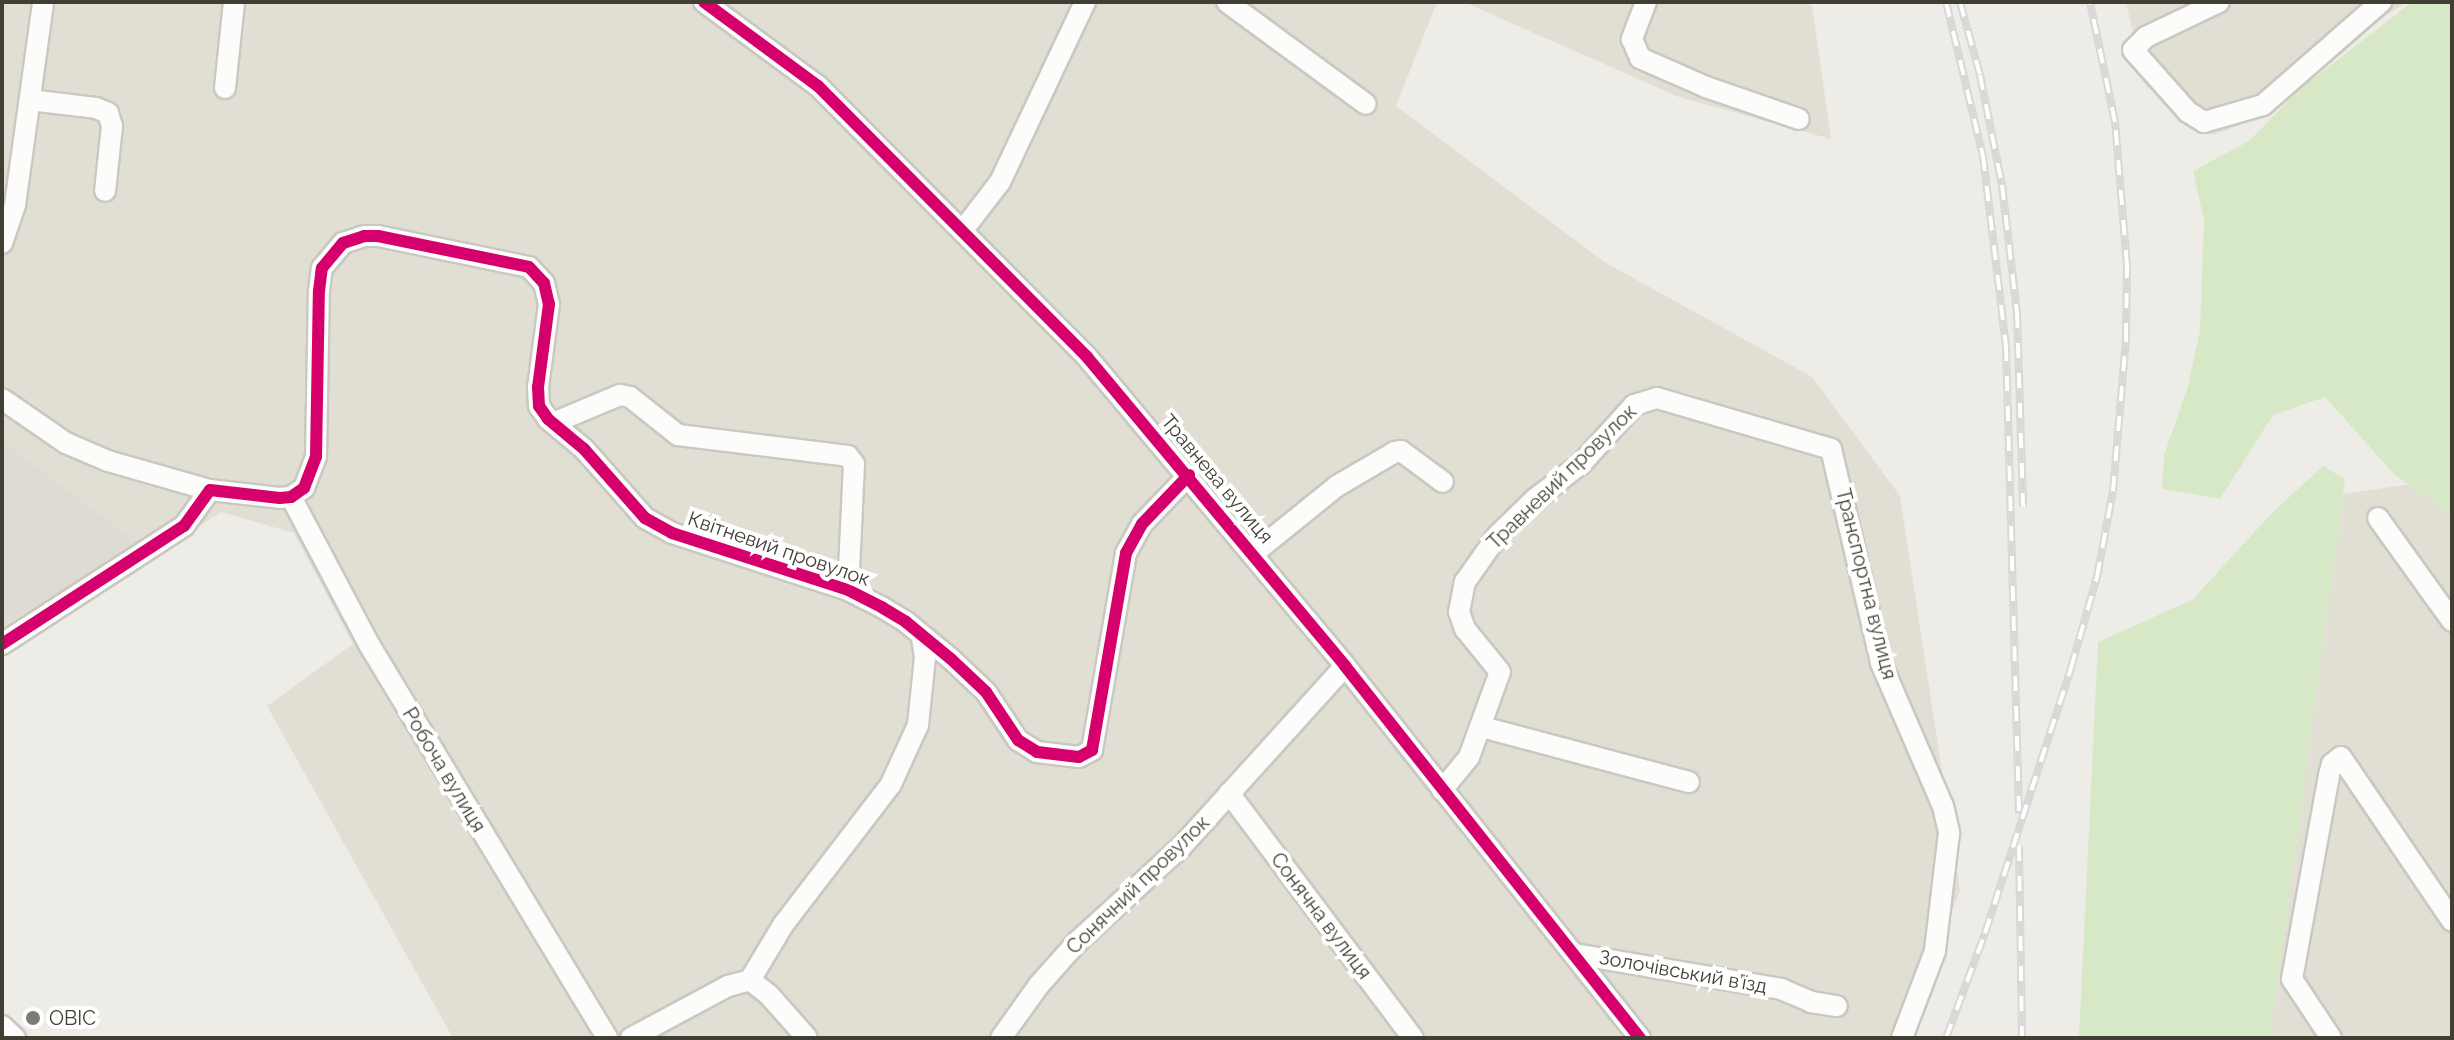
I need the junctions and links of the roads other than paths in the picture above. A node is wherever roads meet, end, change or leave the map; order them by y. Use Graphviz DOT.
graph roads {
  1 [pos="43,2"];
  2 [pos="234,2"];
  3 [pos="704,2"];
  4 [pos="1085,2"];
  5 [pos="1227,2"];
  6 [pos="1646,2"];
  7 [pos="2219,2"];
  8 [pos="2381,2"];
  9 [pos="225,88"];
  10 [pos="30,100"];
  11 [pos="1366,104"];
  12 [pos="1799,119"];
  13 [pos="105,191"];
  14 [pos="963,230"];
  15 [pos="2,243"];
  16 [pos="2,399"];
  17 [pos="553,423"];
  18 [pos="1831,449"];
  19 [pos="1189,475"];
  20 [pos="1443,482"];
  21 [pos="210,490"];
  22 [pos="291,497"];
  23 [pos="2378,518"];
  24 [pos="1254,553"];
  25 [pos="848,590"];
  26 [pos="2452,621"];
  27 [pos="922,637"];
  28 [pos="2,644"];
  29 [pos="1345,666"];
  30 [pos="1482,727"];
  31 [pos="1689,782"];
  32 [pos="1442,790"];
  33 [pos="1229,793"];
  34 [pos="2452,921"];
  35 [pos="1575,954"];
  36 [pos="750,980"];
  37 [pos="1837,1006"];
  38 [pos="2,1026"];
  39 [pos="15,1038"];
  40 [pos="607,1038"];
  41 [pos="631,1038"];
  42 [pos="807,1038"];
  43 [pos="1001,1038"];
  44 [pos="1413,1038"];
  45 [pos="1640,1038"];
  46 [pos="1902,1038"];
  47 [pos="2331,1038"];
  1 -- 10 [label="street"];
  2 -- 9 [label="street"];
  3 -- 14 [label="street, Травнева вулиця"];
  4 -- 14 [label="street"];
  5 -- 11 [label="street"];
  6 -- 12 [label="street"];
  7 -- 8 [label="street"];
  10 -- 13 [label="street"];
  10 -- 15 [label="street"];
  14 -- 19 [label="street, Травнева вулиця"];
  16 -- 21 [label="street"];
  17 -- 22 [label="street, Квітневий провулок"];
  17 -- 25 [label="street, Квітневий провулок"];
  17 -- 25 [label="street, Квітневий провулок"];
  18 -- 30 [label="street, Травневий провулок"];
  18 -- 46 [label="street, Транспортна вулиця"];
  19 -- 24 [label="street, Травнева вулиця"];
  19 -- 27 [label="street, Квітневий провулок"];
  20 -- 24 [label="street"];
  21 -- 22 [label="street"];
  21 -- 28 [label="street"];
  22 -- 40 [label="street, Робоча вулиця"];
  23 -- 26 [label="street"];
  24 -- 29 [label="street, Травнева вулиця"];
  25 -- 27 [label="street, Квітневий провулок"];
  27 -- 36 [label="street"];
  29 -- 32 [label="street, Травнева вулиця"];
  29 -- 33 [label="street, Сонячний провулок"];
  30 -- 31 [label="street"];
  30 -- 32 [label="street, Травневий провулок"];
  32 -- 35 [label="street, Травнева вулиця"];
  33 -- 43 [label="street, Сонячний провулок"];
  33 -- 44 [label="street, Сонячна вулиця"];
  34 -- 47 [label="street"];
  35 -- 37 [label="street, Золочівський в’їзд"];
  35 -- 45 [label="street, Травнева вулиця"];
  36 -- 41 [label="street"];
  36 -- 42 [label="street"];
  38 -- 39 [label="street"];
}
